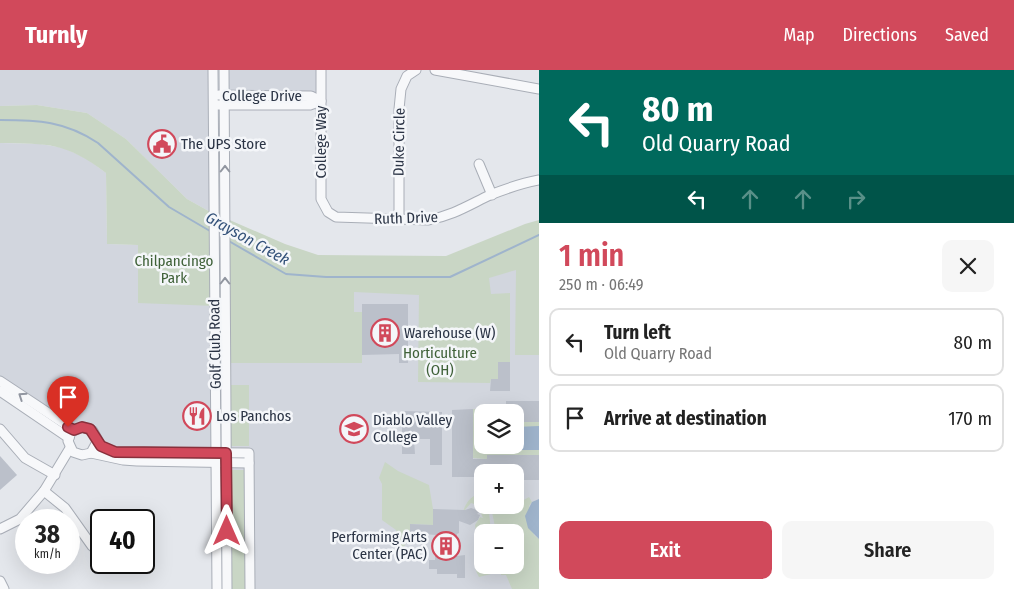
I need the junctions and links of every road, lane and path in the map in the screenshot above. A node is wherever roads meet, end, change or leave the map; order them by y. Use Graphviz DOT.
graph roads {
  1 [pos="213,70"];
  2 [pos="224,70"];
  3 [pos="321,70"];
  4 [pos="416,70"];
  5 [pos="435,70"];
  6 [pos="538,86"];
  7 [pos="213,100"];
  8 [pos="224,100"];
  9 [pos="321,101"];
  10 [pos="480,164"];
  11 [pos="539,180"];
  12 [pos="492,195"];
  13 [pos="328,212"];
  14 [pos="399,219"];
  15 [pos="0,381"];
  16 [pos="0,392"];
  17 [pos="0,429"];
  18 [pos="71,434"];
  19 [pos="97,442"];
  20 [pos="70,448"];
  21 [pos="216,452"];
  22 [pos="86,454"];
  23 [pos="226,458"];
  24 [pos="216,463"];
  25 [pos="55,475"];
  26 [pos="44,491"];
  27 [pos="0,529"];
  28 [pos="90,543"];
  29 [pos="0,581"];
  30 [pos="4,589"];
  31 [pos="217,589"];
  32 [pos="227,589"];
  33 [pos="250,589"];
  1 -- 7 [label="street, Golf Club Road"];
  2 -- 8 [label="street, Golf Club Road"];
  3 -- 9 [label="street, College Way"];
  4 -- 14 [label="street, Duke Circle"];
  5 -- 6 [label="street"];
  7 -- 8 [label="street, College Drive"];
  7 -- 21 [label="street, Golf Club Road"];
  8 -- 9 [label="street, College Drive"];
  23 -- 8 [label="street, Golf Club Road, one-way"];
  9 -- 13 [label="street, College Way"];
  10 -- 12 [label="street"];
  11 -- 12 [label="street, Ruth Drive"];
  12 -- 14 [label="street, Ruth Drive"];
  13 -- 14 [label="street, Ruth Drive"];
  18 -- 15 [label="street, one-way"];
  16 -- 18 [label="street"];
  17 -- 25 [label="street"];
  18 -- 19 [label="street"];
  18 -- 20 [label="street"];
  19 -- 21 [label="street"];
  19 -- 22 [label="street"];
  20 -- 22 [label="street"];
  20 -- 25 [label="street"];
  21 -- 23 [label="street"];
  21 -- 24 [label="street, Golf Club Road"];
  22 -- 24 [label="street"];
  22 -- 25 [label="street"];
  23 -- 24 [label="street"];
  23 -- 32 [label="street, Golf Club Road"];
  23 -- 33 [label="street"];
  24 -- 31 [label="street, Golf Club Road"];
  25 -- 26 [label="street"];
  26 -- 27 [label="street"];
  26 -- 28 [label="street"];
  29 -- 30 [label="street"];
}
